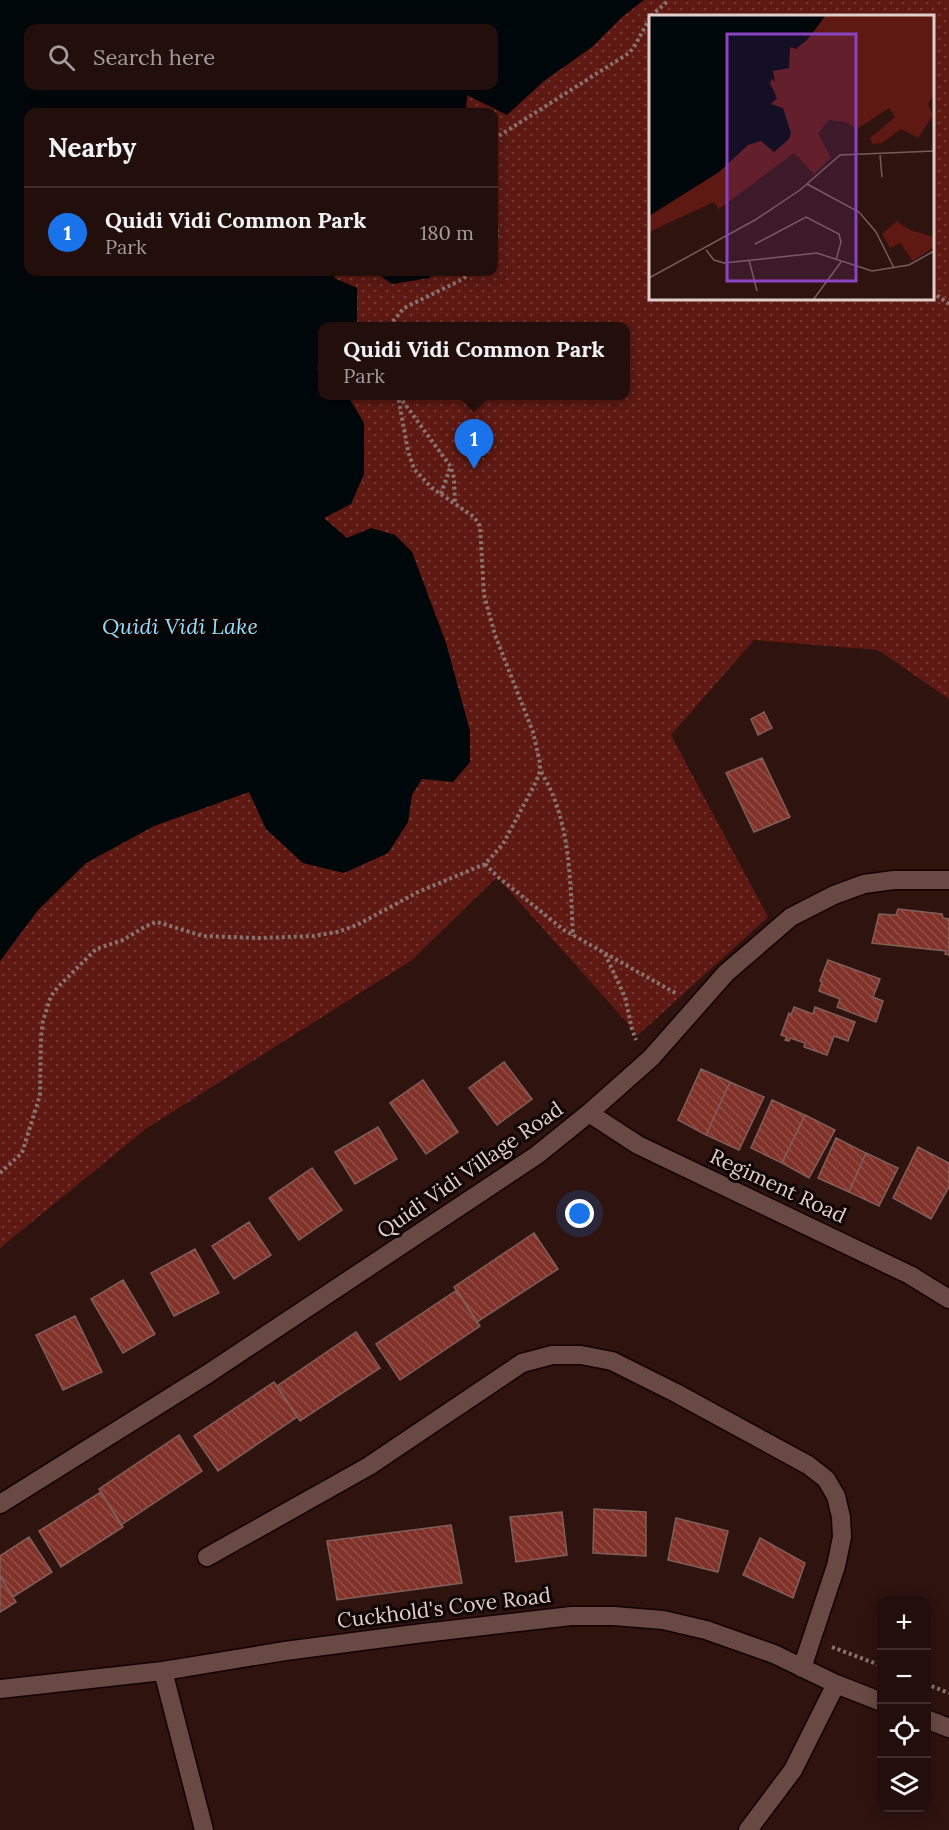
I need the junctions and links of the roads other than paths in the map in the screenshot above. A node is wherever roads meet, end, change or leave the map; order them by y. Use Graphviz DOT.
graph roads {
  1 [pos="949,880"];
  2 [pos="589,1113"];
  3 [pos="949,1299"];
  4 [pos="0,1504"];
  5 [pos="207,1557"];
  6 [pos="801,1668"];
  7 [pos="163,1671"];
  8 [pos="836,1684"];
  9 [pos="0,1689"];
  10 [pos="877,1700"];
  11 [pos="931,1721"];
  12 [pos="949,1728"];
  13 [pos="204,1830"];
  14 [pos="748,1830"];
  1 -- 2 [label="street, Quidi Vidi Village Road"];
  2 -- 3 [label="street, Regiment Road"];
  2 -- 4 [label="street, Quidi Vidi Village Road"];
  5 -- 6 [label="street"];
  6 -- 7 [label="street, Cuckhold's Cove Road"];
  6 -- 8 [label="street, Cuckhold's Cove Road"];
  7 -- 9 [label="street, Cuckhold's Cove Road"];
  7 -- 13 [label="street"];
  8 -- 10 [label="street, Cuckhold's Cove Road"];
  8 -- 14 [label="street"];
  11 -- 12 [label="street"];
}
